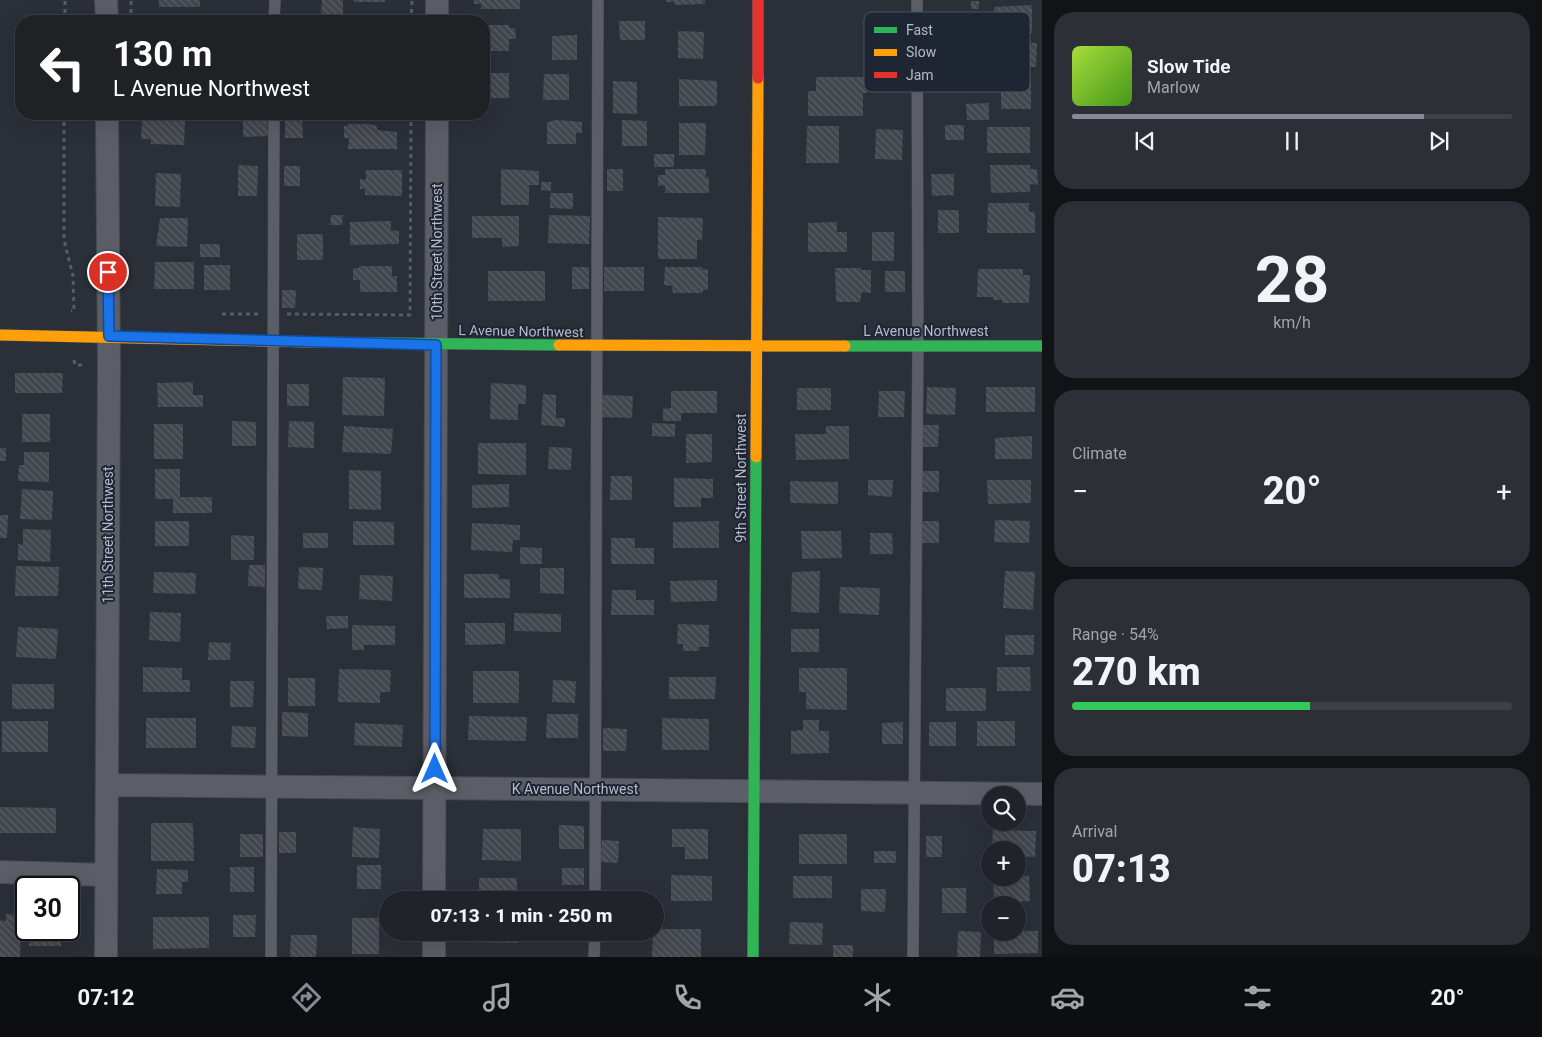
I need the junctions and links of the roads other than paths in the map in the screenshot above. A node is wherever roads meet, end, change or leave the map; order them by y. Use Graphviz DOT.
graph roads {
  1 [pos="106,0"];
  2 [pos="275,0"];
  3 [pos="437,0"];
  4 [pos="598,0"];
  5 [pos="758,0"];
  6 [pos="107,15"];
  7 [pos="274,15"];
  8 [pos="437,15"];
  9 [pos="917,92"];
  10 [pos="107,120"];
  11 [pos="274,120"];
  12 [pos="437,120"];
  13 [pos="0,335"];
  14 [pos="109,336"];
  15 [pos="272,340"];
  16 [pos="436,345"];
  17 [pos="918,345"];
  18 [pos="757,346"];
  19 [pos="1042,346"];
  20 [pos="597,347"];
  21 [pos="108,785"];
  22 [pos="271,786"];
  23 [pos="435,788"];
  24 [pos="595,789"];
  25 [pos="755,791"];
  26 [pos="914,792"];
  27 [pos="1042,794"];
  28 [pos="0,872"];
  29 [pos="106,875"];
  30 [pos="434,891"];
  31 [pos="595,891"];
  32 [pos="434,941"];
  33 [pos="595,941"];
  34 [pos="106,957"];
  35 [pos="271,957"];
  36 [pos="434,957"];
  37 [pos="594,957"];
  38 [pos="753,957"];
  39 [pos="913,957"];
  1 -- 6 [label="street"];
  2 -- 7 [label="lane"];
  3 -- 8 [label="street"];
  4 -- 20 [label="lane"];
  5 -- 18 [label="street, 9th Street Northwest"];
  9 -- 17 [label="lane"];
  10 -- 14 [label="street, 11th Street Northwest"];
  11 -- 15 [label="lane"];
  12 -- 16 [label="street, 10th Street Northwest"];
  13 -- 14 [label="street, L Avenue Northwest"];
  14 -- 15 [label="street, L Avenue Northwest"];
  14 -- 21 [label="street, 11th Street Northwest"];
  15 -- 16 [label="street, L Avenue Northwest"];
  15 -- 22 [label="lane"];
  16 -- 20 [label="street, L Avenue Northwest"];
  16 -- 23 [label="street, 10th Street Northwest"];
  17 -- 18 [label="street, L Avenue Northwest"];
  17 -- 19 [label="street, L Avenue Northwest"];
  17 -- 26 [label="lane"];
  18 -- 20 [label="street, L Avenue Northwest"];
  18 -- 25 [label="street, 9th Street Northwest"];
  20 -- 24 [label="lane"];
  21 -- 22 [label="street, K Avenue Northwest"];
  21 -- 29 [label="street, 11th Street Northwest"];
  22 -- 23 [label="street, K Avenue Northwest"];
  22 -- 35 [label="lane"];
  23 -- 24 [label="street, K Avenue Northwest"];
  23 -- 30 [label="street, 10th Street Northwest"];
  24 -- 25 [label="street, K Avenue Northwest"];
  24 -- 31 [label="lane"];
  25 -- 26 [label="street, K Avenue Northwest"];
  25 -- 38 [label="street, 9th Street Northwest"];
  26 -- 27 [label="street, K Avenue Northwest"];
  26 -- 39 [label="lane"];
  28 -- 29 [label="street"];
  29 -- 34 [label="street, 11th Street Northwest"];
  32 -- 36 [label="street"];
  33 -- 37 [label="lane"];
}
